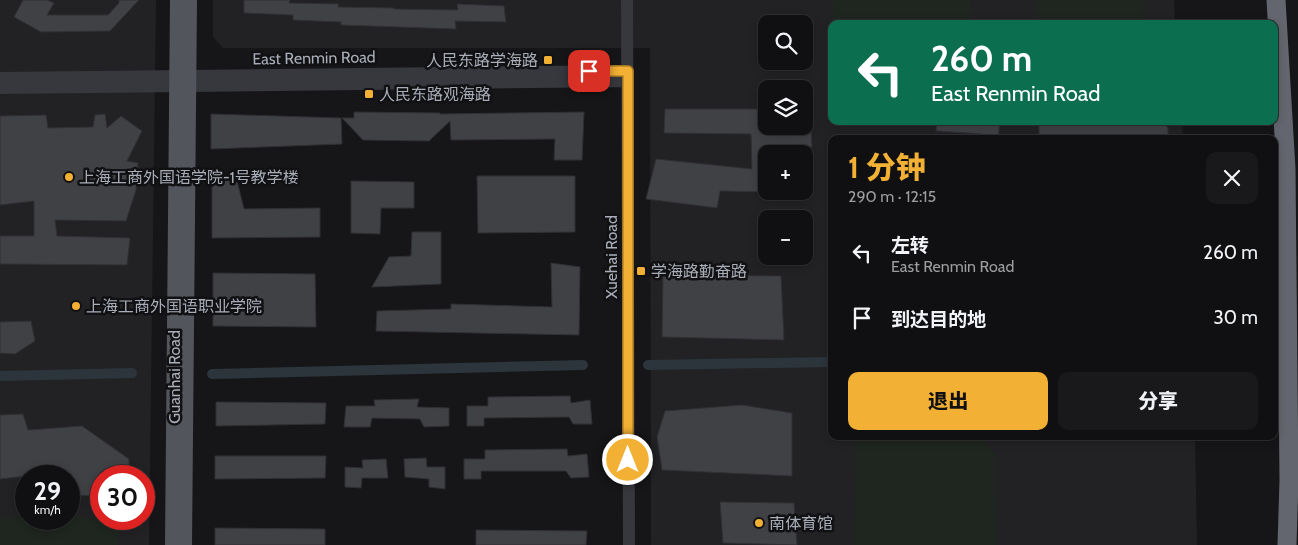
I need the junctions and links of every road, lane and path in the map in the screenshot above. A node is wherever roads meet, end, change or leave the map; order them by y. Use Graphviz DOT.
graph roads {
  1 [pos="178,0"];
  2 [pos="189,0"];
  3 [pos="627,0"];
  4 [pos="1276,0"];
  5 [pos="1277,20"];
  6 [pos="1278,34"];
  7 [pos="628,76"];
  8 [pos="0,78"];
  9 [pos="183,81"];
  10 [pos="0,88"];
  11 [pos="173,545"];
  12 [pos="184,545"];
  13 [pos="628,545"];
  14 [pos="1287,545"];
  1 -- 9 [label="main road, Guanhai Road"];
  2 -- 9 [label="main road, Guanhai Road"];
  3 -- 7 [label="street, Xuehai Road"];
  4 -- 5 [label="highway"];
  6 -- 14 [label="highway"];
  7 -- 9 [label="street, East Renmin Road"];
  7 -- 13 [label="street, Xuehai Road"];
  8 -- 9 [label="street, East Renmin Road"];
  9 -- 10 [label="street, East Renmin Road"];
  9 -- 11 [label="main road, Guanhai Road"];
  9 -- 12 [label="main road, Guanhai Road"];
}
